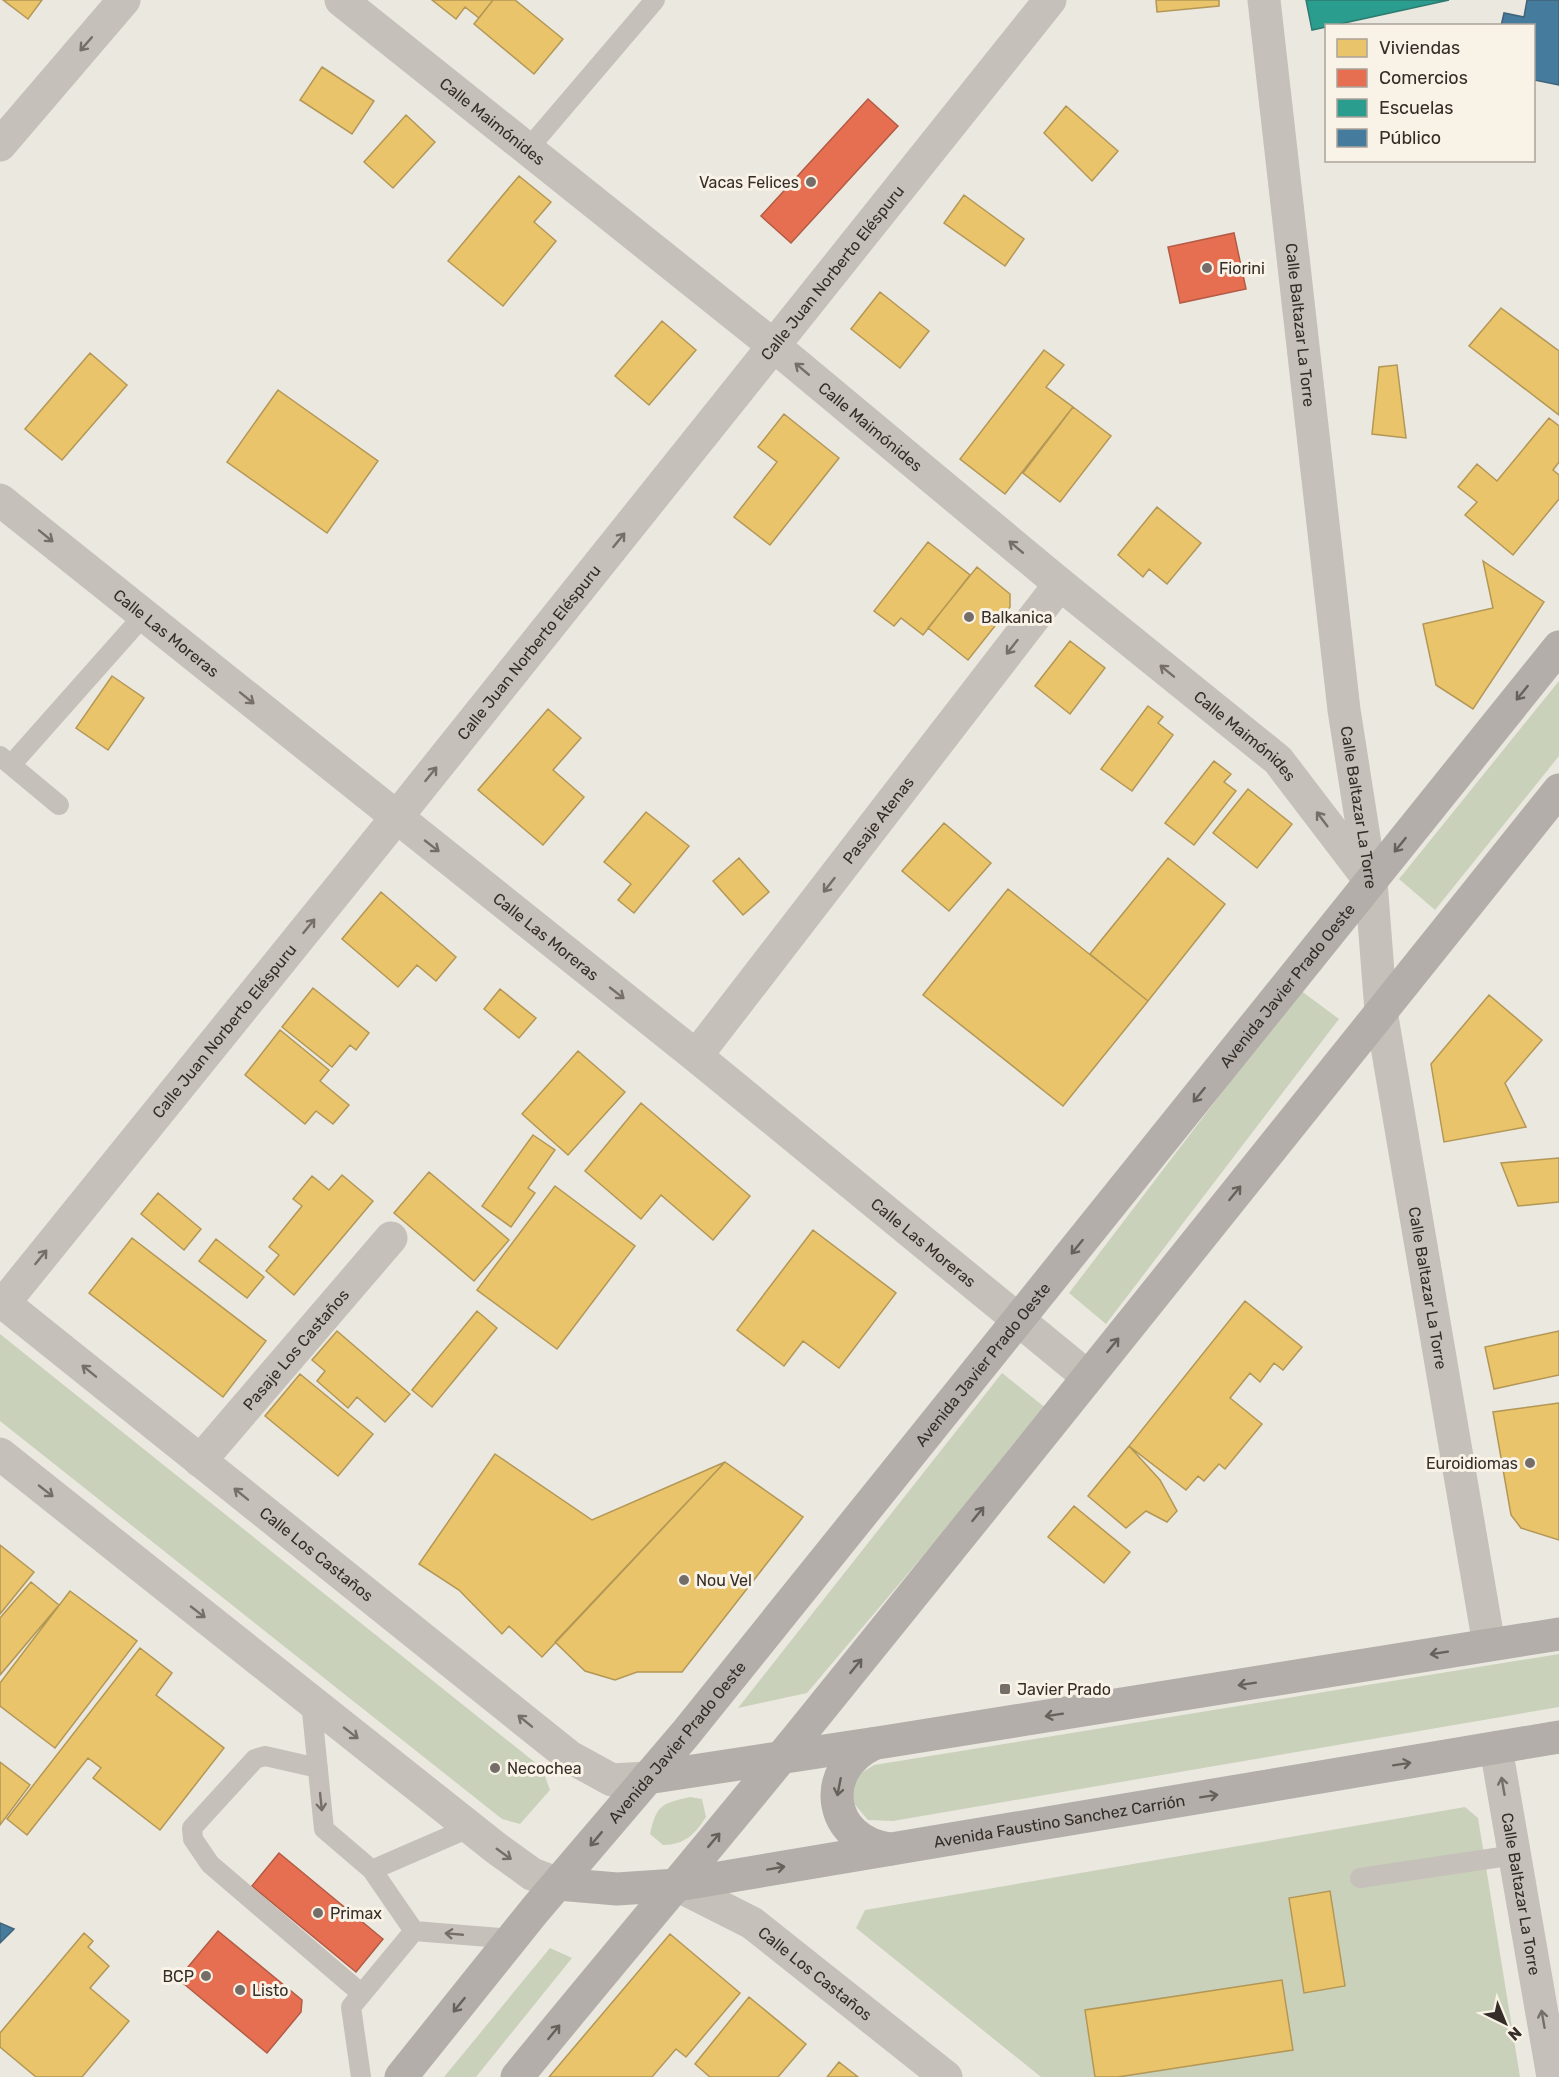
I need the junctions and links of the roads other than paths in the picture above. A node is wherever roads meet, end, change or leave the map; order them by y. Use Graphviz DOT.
graph roads {
  1 [pos="124,0"];
  2 [pos="341,0"];
  3 [pos="655,0"];
  4 [pos="1050,0"];
  5 [pos="1264,0"];
  6 [pos="0,145"];
  7 [pos="528,149"];
  8 [pos="774,346"];
  9 [pos="0,500"];
  10 [pos="1060,584"];
  11 [pos="144,615"];
  12 [pos="1559,647"];
  13 [pos="6,760"];
  14 [pos="1559,790"];
  15 [pos="59,805"];
  16 [pos="396,818"];
  17 [pos="1371,882"];
  18 [pos="1381,1011"];
  19 [pos="696,1056"];
  20 [pos="391,1238"];
  21 [pos="2,1301"];
  22 [pos="1018,1320"];
  23 [pos="1088,1377"];
  24 [pos="0,1454"];
  25 [pos="201,1461"];
  26 [pos="1559,1634"];
  27 [pos="1489,1645"];
  28 [pos="311,1702"];
  29 [pos="1559,1737"];
  30 [pos="873,1744"];
  31 [pos="1496,1748"];
  32 [pos="781,1758"];
  33 [pos="318,1768"];
  34 [pos="647,1778"];
  35 [pos="471,1827"];
  36 [pos="890,1849"];
  37 [pos="1515,1855"];
  38 [pos="372,1870"];
  39 [pos="1360,1878"];
  40 [pos="558,1884"];
  41 [pos="676,1885"];
  42 [pos="414,1931"];
  43 [pos="512,1939"];
  44 [pos="362,1994"];
  45 [pos="361,2077"];
  46 [pos="401,2077"];
  47 [pos="518,2077"];
  48 [pos="946,2077"];
  49 [pos="1553,2077"];
  1 -- 6 [label="street, one-way"];
  2 -- 7 [label="street, Calle Maimónides"];
  3 -- 7 [label="lane"];
  4 -- 8 [label="street, Calle Juan Norberto Eléspuru"];
  5 -- 17 [label="street, Calle Baltazar La Torre"];
  7 -- 8 [label="street, Calle Maimónides"];
  10 -- 8 [label="street, Calle Maimónides, one-way"];
  16 -- 8 [label="street, Calle Juan Norberto Eléspuru, one-way"];
  9 -- 11 [label="street, Calle Las Moreras, one-way"];
  17 -- 10 [label="street, Calle Maimónides, one-way"];
  10 -- 19 [label="street, Pasaje Atenas, one-way"];
  11 -- 13 [label="lane"];
  11 -- 16 [label="street, Calle Las Moreras, one-way"];
  12 -- 17 [label="main road, Avenida Javier Prado Oeste, one-way"];
  13 -- 15 [label="lane"];
  14 -- 18 [label="main road"];
  16 -- 19 [label="street, Calle Las Moreras, one-way"];
  21 -- 16 [label="street, Calle Juan Norberto Eléspuru, one-way"];
  17 -- 18 [label="street, Calle Baltazar La Torre"];
  17 -- 22 [label="main road, Avenida Javier Prado Oeste, one-way"];
  23 -- 18 [label="main road, one-way"];
  18 -- 27 [label="street, Calle Baltazar La Torre"];
  19 -- 22 [label="street, Calle Las Moreras"];
  20 -- 25 [label="street, Pasaje Los Castaños"];
  25 -- 21 [label="street, Calle Los Castaños, one-way"];
  22 -- 23 [label="street, Calle Las Moreras"];
  22 -- 34 [label="main road, Avenida Javier Prado Oeste"];
  32 -- 23 [label="main road, one-way"];
  24 -- 28 [label="street, one-way"];
  34 -- 25 [label="street, Calle Los Castaños, one-way"];
  26 -- 27 [label="main road"];
  27 -- 30 [label="main road, one-way"];
  28 -- 33 [label="lane"];
  28 -- 35 [label="street, one-way"];
  29 -- 31 [label="main road, Avenida Faustino Sanchez Carrión"];
  30 -- 32 [label="main road"];
  30 -- 36 [label="main road, one-way"];
  36 -- 31 [label="main road, Avenida Faustino Sanchez Carrión, one-way"];
  37 -- 31 [label="street, Calle Baltazar La Torre, one-way"];
  32 -- 34 [label="main road"];
  41 -- 32 [label="main road, one-way"];
  33 -- 38 [label="lane, one-way"];
  33 -- 44 [label="lane"];
  34 -- 40 [label="main road, Avenida Javier Prado Oeste, one-way"];
  35 -- 38 [label="lane"];
  35 -- 40 [label="street, one-way"];
  41 -- 36 [label="main road, Avenida Faustino Sanchez Carrión, one-way"];
  37 -- 39 [label="lane"];
  49 -- 37 [label="street, Calle Baltazar La Torre, one-way"];
  38 -- 42 [label="lane"];
  40 -- 41 [label="main road, Avenida Faustino Sanchez Carrión"];
  40 -- 43 [label="main road, Avenida Javier Prado Oeste"];
  47 -- 41 [label="main road, one-way"];
  41 -- 48 [label="street, Calle Los Castaños"];
  43 -- 42 [label="lane, one-way"];
  42 -- 44 [label="lane"];
  43 -- 46 [label="main road, Avenida Javier Prado Oeste, one-way"];
  44 -- 45 [label="lane"];
}
